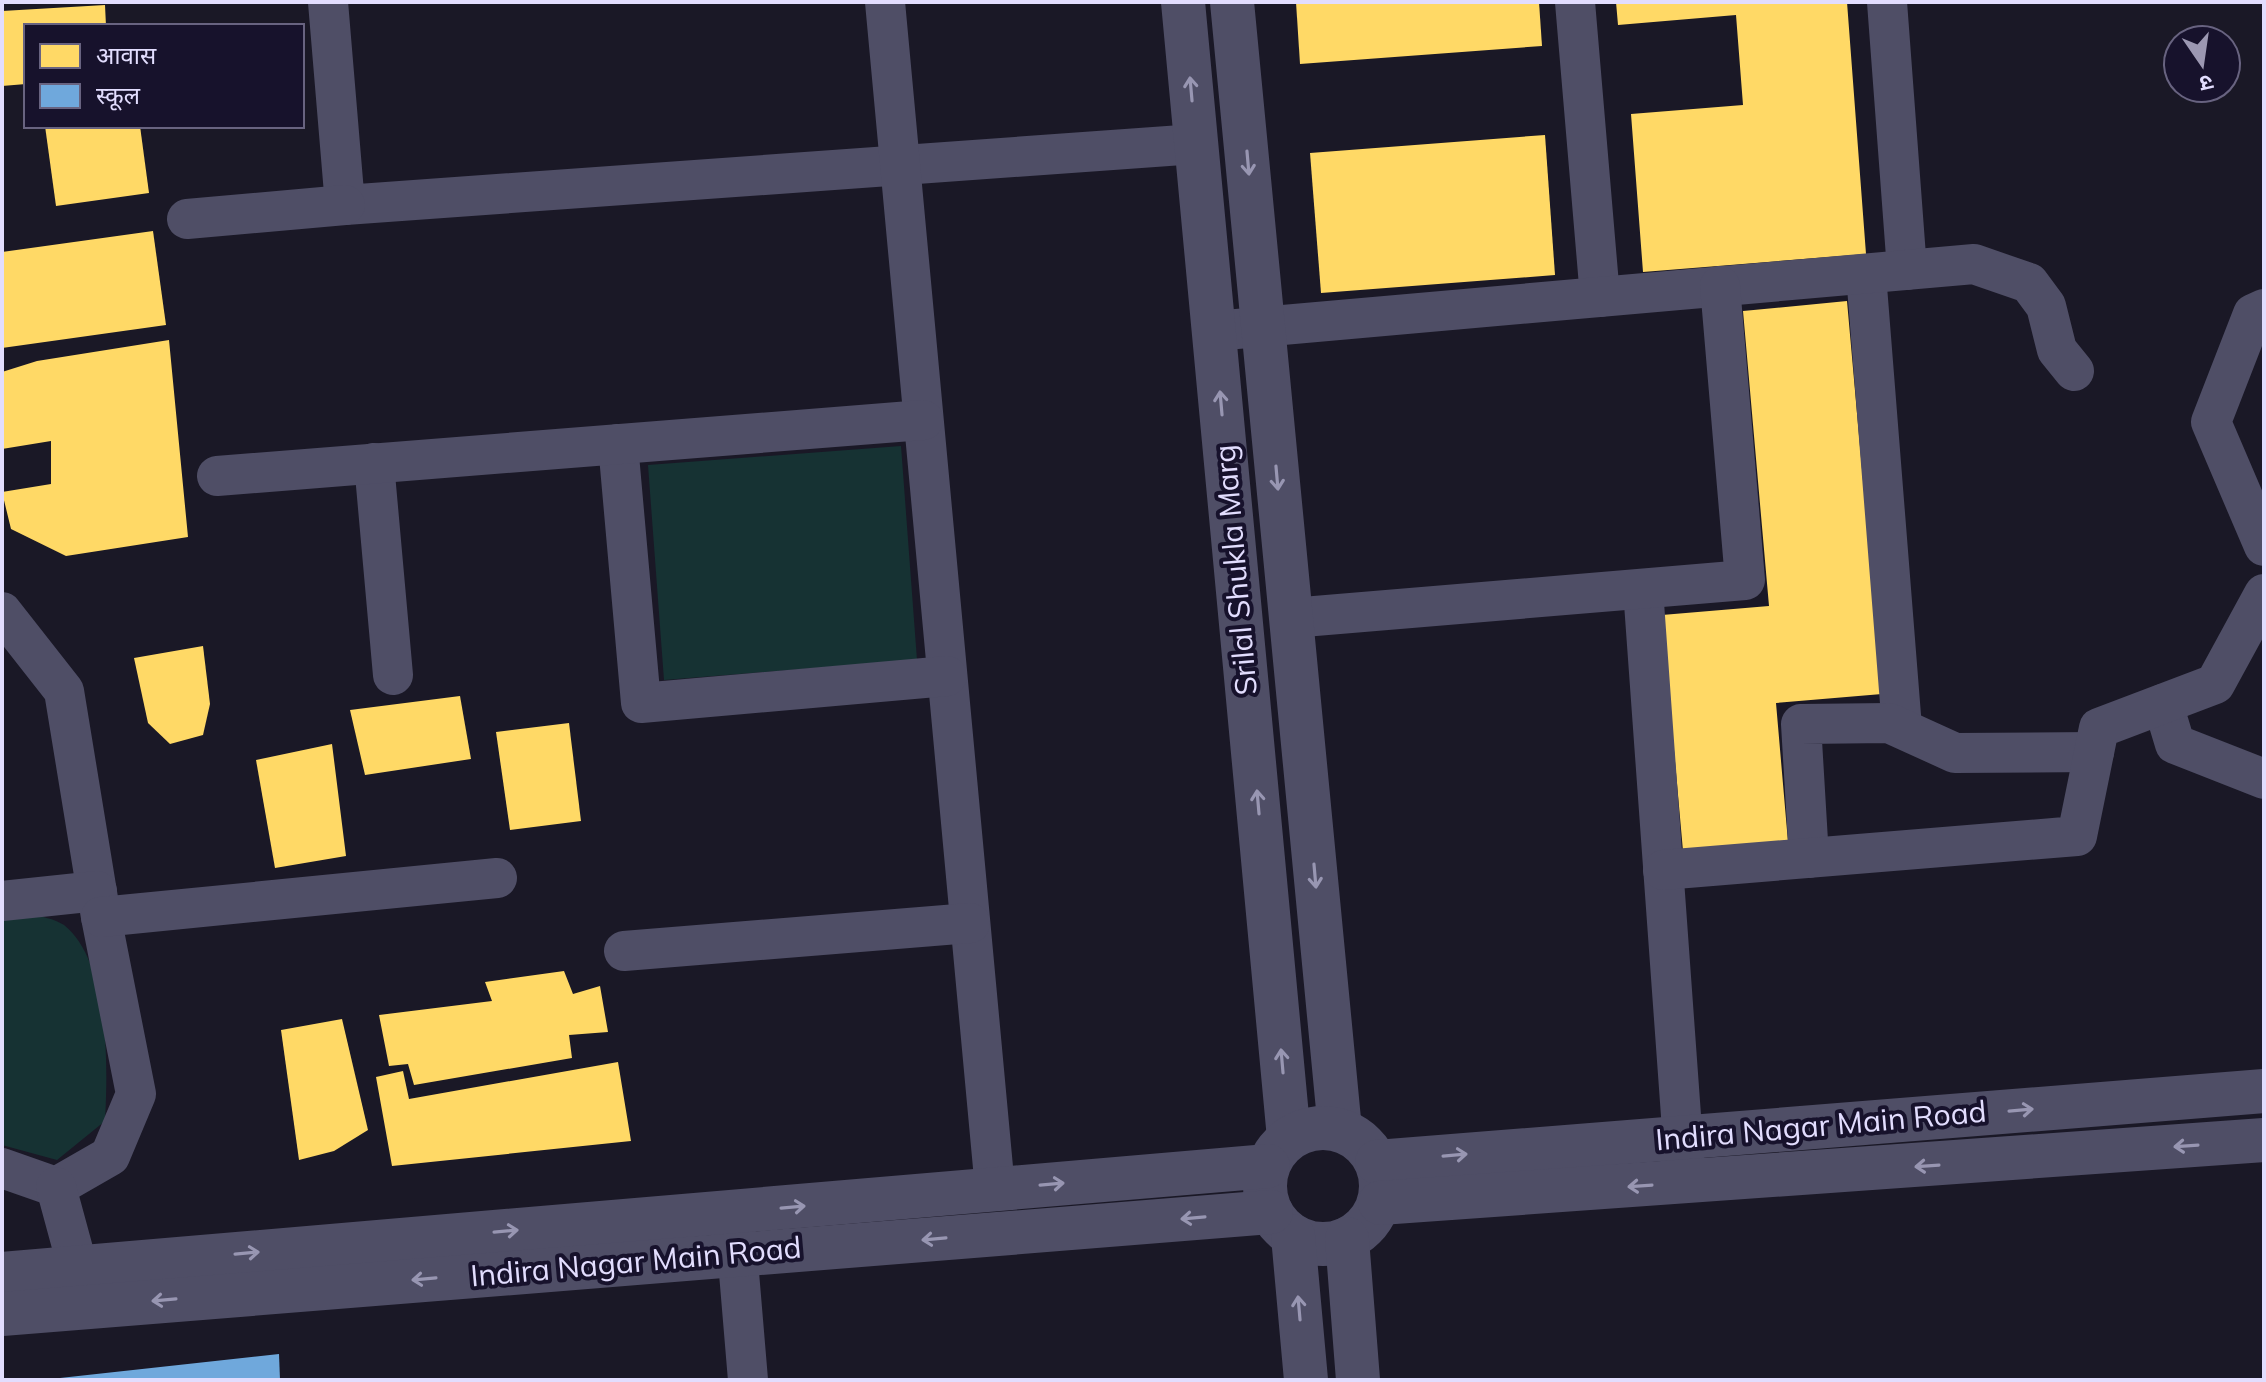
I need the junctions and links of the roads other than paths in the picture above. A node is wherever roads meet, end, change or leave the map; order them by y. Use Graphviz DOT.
graph roads {
  1 [pos="328,2"];
  2 [pos="885,2"];
  3 [pos="1183,2"];
  4 [pos="1232,2"];
  5 [pos="1575,2"];
  6 [pos="1887,2"];
  7 [pos="1196,144"];
  8 [pos="900,165"];
  9 [pos="345,205"];
  10 [pos="187,219"];
  11 [pos="1907,270"];
  12 [pos="1866,274"];
  13 [pos="1720,286"];
  14 [pos="1600,297"];
  15 [pos="2264,309"];
  16 [pos="1263,326"];
  17 [pos="1214,331"];
  18 [pos="2074,371"];
  19 [pos="923,420"];
  20 [pos="618,444"];
  21 [pos="374,463"];
  22 [pos="217,476"];
  23 [pos="2264,546"];
  24 [pos="1643,589"];
  25 [pos="2264,594"];
  26 [pos="2,612"];
  27 [pos="1291,618"];
  28 [pos="393,675"];
  29 [pos="947,676"];
  30 [pos="2163,704"];
  31 [pos="1902,728"];
  32 [pos="2094,752"];
  33 [pos="2264,779"];
  34 [pos="1809,858"];
  35 [pos="1663,870"];
  36 [pos="497,878"];
  37 [pos="2,901"];
  38 [pos="99,904"];
  39 [pos="970,923"];
  40 [pos="624,951"];
  41 [pos="2264,1091"];
  42 [pos="1340,1130"];
  43 [pos="1683,1137"];
  44 [pos="2264,1140"];
  45 [pos="1278,1152"];
  46 [pos="2,1168"];
  47 [pos="1379,1182"];
  48 [pos="1686,1183"];
  49 [pos="56,1187"];
  50 [pos="995,1189"];
  51 [pos="734,1212"];
  52 [pos="1282,1224"];
  53 [pos="1347,1239"];
  54 [pos="738,1254"];
  55 [pos="78,1268"];
  56 [pos="2,1274"];
  57 [pos="2,1314"];
  58 [pos="748,1380"];
  59 [pos="1306,1380"];
  60 [pos="1358,1380"];
  1 -- 9 [label="street"];
  2 -- 8 [label="street"];
  7 -- 3 [label="street, Srilal Shukla Marg, one-way"];
  4 -- 16 [label="street, Srilal Shukla Marg, one-way"];
  5 -- 14 [label="street"];
  6 -- 11 [label="street"];
  7 -- 8 [label="street"];
  7 -- 17 [label="street, Srilal Shukla Marg"];
  8 -- 9 [label="street"];
  8 -- 19 [label="street"];
  9 -- 10 [label="street"];
  11 -- 12 [label="street"];
  11 -- 18 [label="street"];
  12 -- 13 [label="street"];
  12 -- 31 [label="street"];
  13 -- 14 [label="street"];
  13 -- 24 [label="street"];
  14 -- 16 [label="street"];
  15 -- 23 [label="street"];
  16 -- 17 [label="street"];
  16 -- 27 [label="street, Srilal Shukla Marg, one-way"];
  45 -- 17 [label="street, Srilal Shukla Marg, one-way"];
  19 -- 20 [label="street"];
  19 -- 29 [label="street"];
  20 -- 21 [label="street"];
  20 -- 29 [label="street"];
  21 -- 22 [label="street"];
  21 -- 28 [label="street"];
  24 -- 27 [label="street"];
  24 -- 35 [label="street"];
  25 -- 30 [label="street"];
  26 -- 38 [label="street"];
  27 -- 42 [label="street, Srilal Shukla Marg, one-way"];
  29 -- 39 [label="street"];
  30 -- 32 [label="street"];
  30 -- 33 [label="street"];
  31 -- 32 [label="street"];
  31 -- 34 [label="street"];
  32 -- 34 [label="street"];
  34 -- 35 [label="street"];
  35 -- 43 [label="street"];
  36 -- 38 [label="street"];
  37 -- 38 [label="street"];
  38 -- 49 [label="street"];
  39 -- 40 [label="street"];
  39 -- 50 [label="street"];
  43 -- 41 [label="street, Indira Nagar Main Road, one-way"];
  42 -- 45 [label="street"];
  42 -- 47 [label="street"];
  47 -- 43 [label="street, Indira Nagar Main Road, one-way"];
  43 -- 48 [label="street"];
  44 -- 48 [label="street, Indira Nagar Main Road, one-way"];
  50 -- 45 [label="street, Indira Nagar Main Road, one-way"];
  45 -- 52 [label="street"];
  46 -- 49 [label="street"];
  48 -- 47 [label="street, Indira Nagar Main Road, one-way"];
  47 -- 53 [label="street"];
  49 -- 55 [label="street"];
  51 -- 50 [label="street, Indira Nagar Main Road, one-way"];
  51 -- 54 [label="street"];
  55 -- 51 [label="street, Indira Nagar Main Road, one-way"];
  52 -- 53 [label="street"];
  52 -- 54 [label="street, Indira Nagar Main Road, one-way"];
  59 -- 52 [label="street, one-way"];
  53 -- 60 [label="street"];
  54 -- 57 [label="street, Indira Nagar Main Road, one-way"];
  54 -- 58 [label="street"];
  55 -- 56 [label="street, Indira Nagar Main Road"];
}
